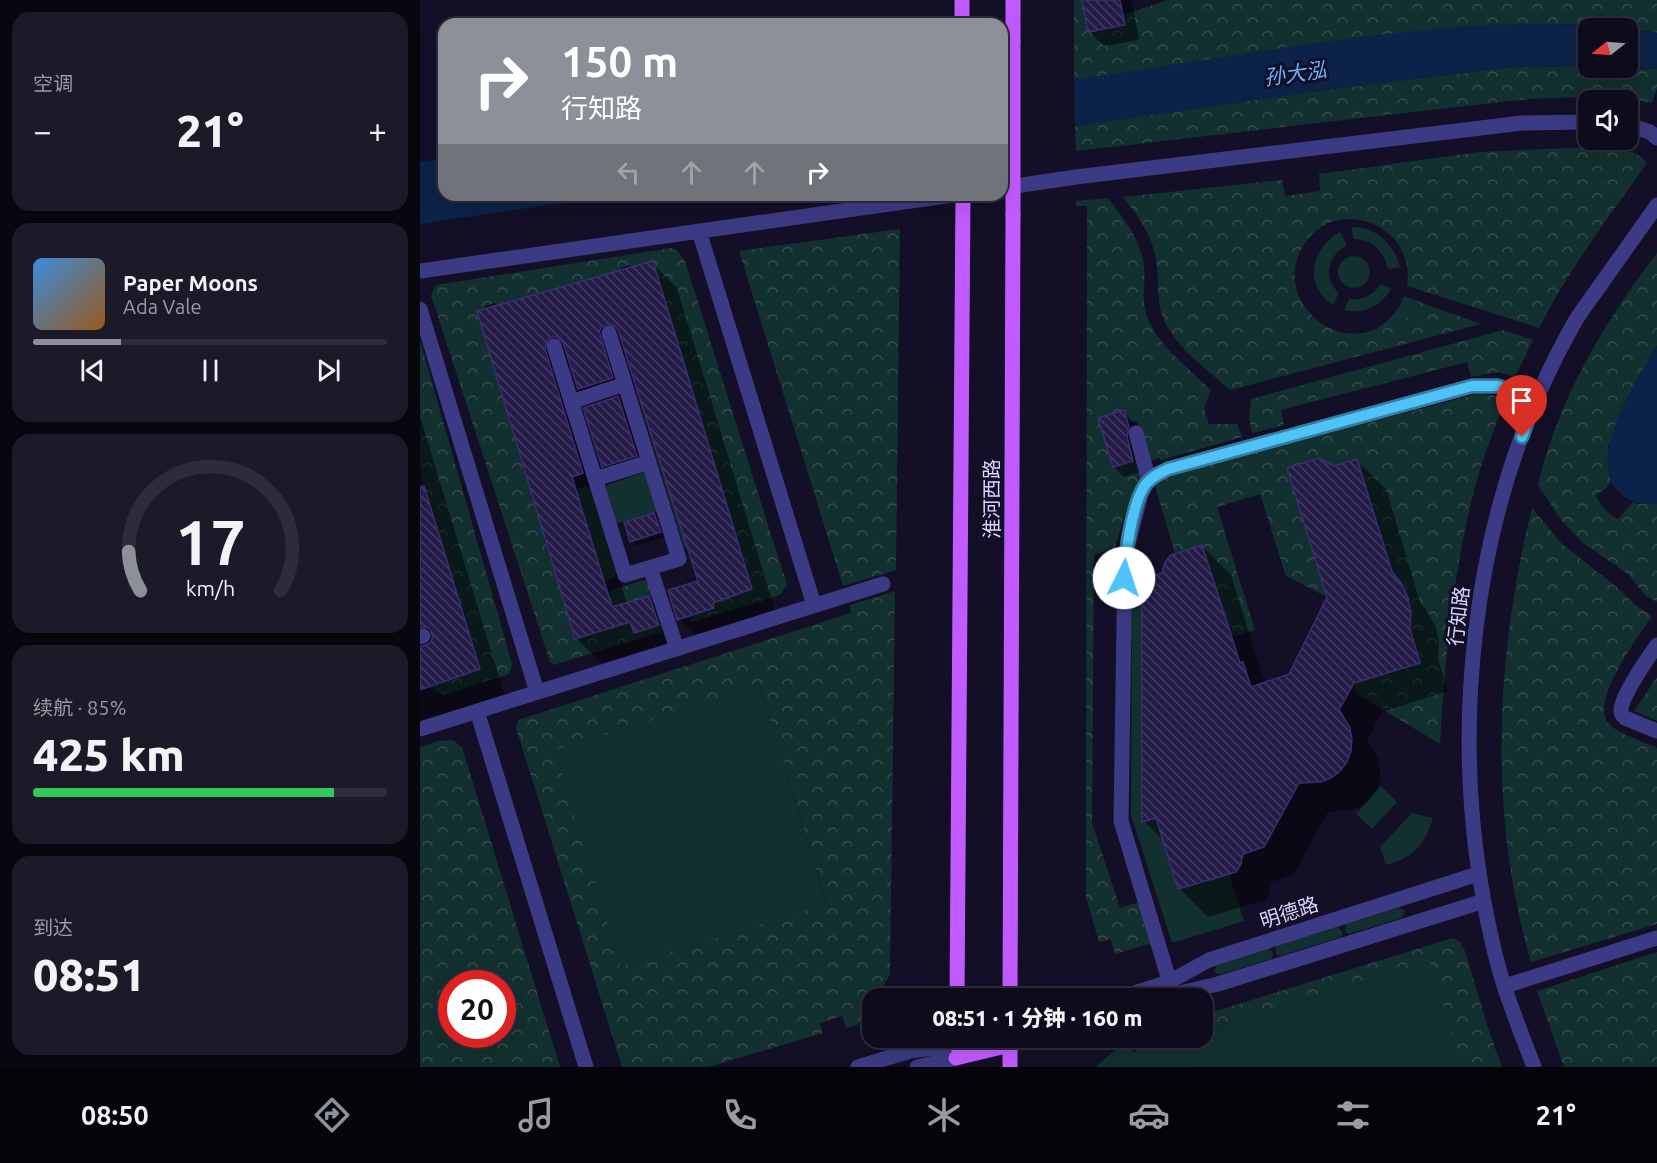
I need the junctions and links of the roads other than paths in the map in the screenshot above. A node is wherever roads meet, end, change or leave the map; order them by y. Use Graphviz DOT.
graph roads {
  1 [pos="962,0"];
  2 [pos="1013,0"];
  3 [pos="962,18"];
  4 [pos="1578,122"];
  5 [pos="1638,128"];
  6 [pos="1657,138"];
  7 [pos="1008,187"];
  8 [pos="914,201"];
  9 [pos="963,201"];
  10 [pos="1657,205"];
  11 [pos="699,231"];
  12 [pos="420,271"];
  13 [pos="420,309"];
  14 [pos="609,333"];
  15 [pos="554,346"];
  16 [pos="625,384"];
  17 [pos="1536,399"];
  18 [pos="571,402"];
  19 [pos="1136,433"];
  20 [pos="649,462"];
  21 [pos="595,479"];
  22 [pos="1149,481"];
  23 [pos="650,568"];
  24 [pos="883,584"];
  25 [pos="814,605"];
  26 [pos="1657,645"];
  27 [pos="677,649"];
  28 [pos="537,692"];
  29 [pos="477,711"];
  30 [pos="420,729"];
  31 [pos="1657,731"];
  32 [pos="1478,874"];
  33 [pos="1484,901"];
  34 [pos="1657,938"];
  35 [pos="1505,986"];
  36 [pos="957,988"];
  37 [pos="1010,988"];
  38 [pos="1171,988"];
  39 [pos="976,1048"];
  40 [pos="1010,1048"];
  41 [pos="956,1052"];
  42 [pos="586,1067"];
  43 [pos="858,1067"];
  44 [pos="916,1067"];
  45 [pos="1010,1067"];
  46 [pos="1534,1067"];
  1 -- 3 [label="main road"];
  2 -- 37 [label="main road, 淮河西路, bridge"];
  4 -- 7 [label="lane"];
  5 -- 6 [label="lane"];
  8 -- 11 [label="lane"];
  9 -- 36 [label="main road, 淮河西路"];
  10 -- 17 [label="lane, 行知路"];
  11 -- 12 [label="lane"];
  11 -- 25 [label="lane"];
  13 -- 28 [label="lane"];
  14 -- 16 [label="lane"];
  15 -- 18 [label="lane"];
  16 -- 18 [label="lane"];
  16 -- 20 [label="lane"];
  17 -- 22 [label="lane"];
  17 -- 32 [label="lane, 行知路"];
  18 -- 21 [label="lane"];
  19 -- 22 [label="lane"];
  20 -- 21 [label="lane"];
  20 -- 23 [label="lane"];
  21 -- 23 [label="lane"];
  22 -- 38 [label="lane"];
  23 -- 27 [label="lane"];
  24 -- 25 [label="lane"];
  25 -- 27 [label="lane"];
  26 -- 31 [label="lane"];
  27 -- 28 [label="lane"];
  28 -- 29 [label="lane"];
  29 -- 30 [label="lane"];
  29 -- 42 [label="lane"];
  32 -- 33 [label="lane, 行知路"];
  32 -- 38 [label="lane, 明德路"];
  33 -- 35 [label="lane, 行知路"];
  33 -- 38 [label="lane, 明德路"];
  34 -- 35 [label="lane"];
  35 -- 46 [label="lane, 行知路"];
  39 -- 41 [label="main road"];
  40 -- 45 [label="main road"];
  41 -- 43 [label="lane"];
  41 -- 44 [label="lane"];
}
